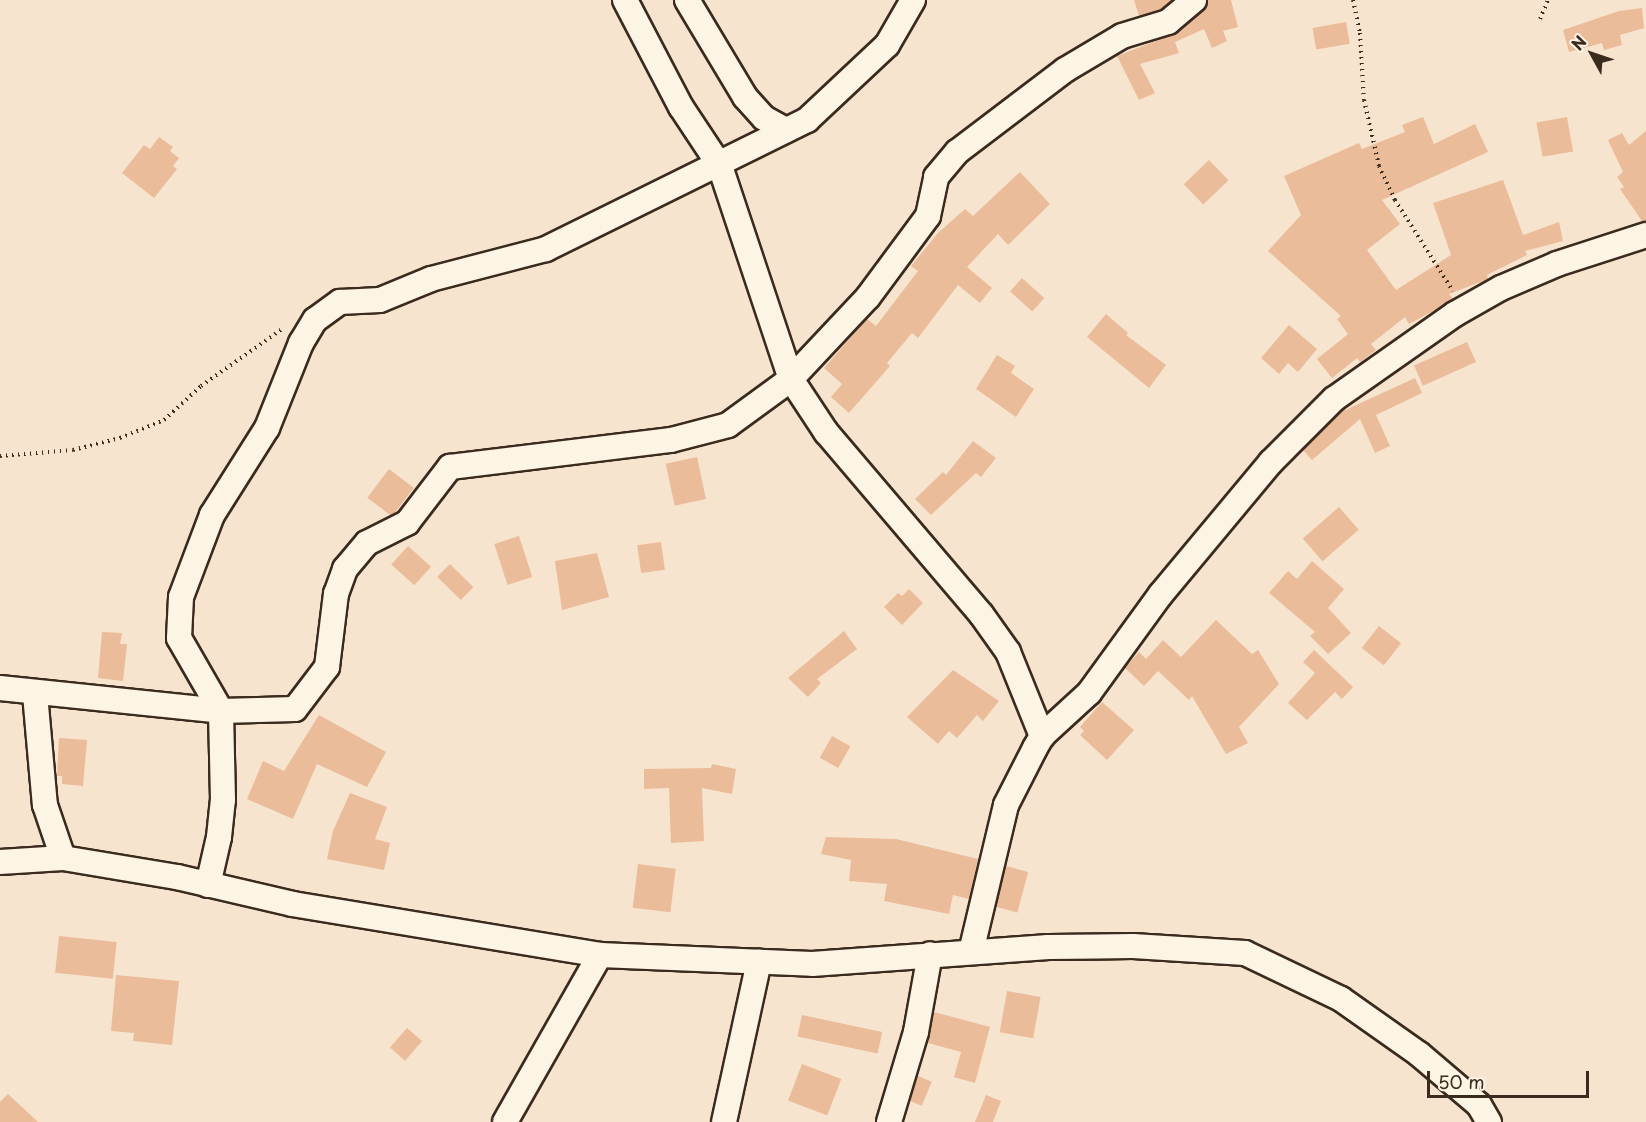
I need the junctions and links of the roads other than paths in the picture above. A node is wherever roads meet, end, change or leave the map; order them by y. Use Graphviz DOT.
graph roads {
  1 [pos="625,0"];
  2 [pos="687,0"];
  3 [pos="913,0"];
  4 [pos="1194,0"];
  5 [pos="786,130"];
  6 [pos="720,166"];
  7 [pos="1646,235"];
  8 [pos="791,379"];
  9 [pos="0,688"];
  10 [pos="35,694"];
  11 [pos="220,711"];
  12 [pos="1042,736"];
  13 [pos="63,858"];
  14 [pos="0,862"];
  15 [pos="208,885"];
  16 [pos="971,952"];
  17 [pos="930,954"];
  18 [pos="600,955"];
  19 [pos="759,962"];
  20 [pos="505,1122"];
  21 [pos="724,1122"];
  22 [pos="889,1122"];
  23 [pos="1489,1122"];
  1 -- 6 [label="street"];
  2 -- 5 [label="street"];
  3 -- 5 [label="street"];
  4 -- 8 [label="street"];
  5 -- 6 [label="street"];
  6 -- 8 [label="street"];
  6 -- 11 [label="street"];
  7 -- 12 [label="street"];
  8 -- 11 [label="street"];
  8 -- 12 [label="street"];
  9 -- 10 [label="street"];
  10 -- 11 [label="street"];
  10 -- 13 [label="street"];
  11 -- 15 [label="street"];
  12 -- 16 [label="street"];
  13 -- 14 [label="street"];
  13 -- 15 [label="street"];
  15 -- 18 [label="street"];
  16 -- 17 [label="street"];
  16 -- 23 [label="street"];
  17 -- 19 [label="street"];
  17 -- 22 [label="street"];
  18 -- 19 [label="street"];
  18 -- 20 [label="street"];
  19 -- 21 [label="street"];
}
